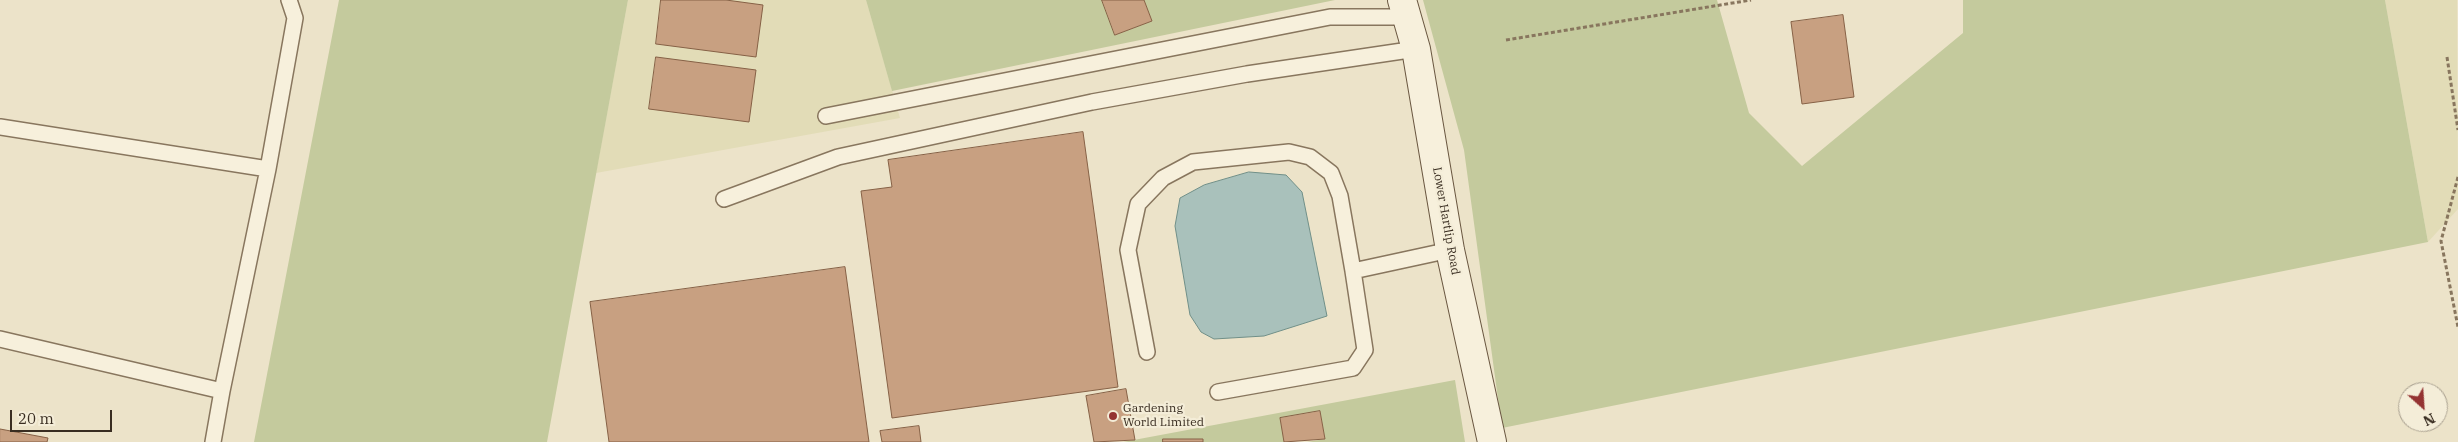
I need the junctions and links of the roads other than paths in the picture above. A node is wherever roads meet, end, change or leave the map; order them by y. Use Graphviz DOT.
graph roads {
  1 [pos="289,0"];
  2 [pos="303,0"];
  3 [pos="1404,8"];
  4 [pos="295,18"];
  5 [pos="1416,49"];
  6 [pos="826,116"];
  7 [pos="0,127"];
  8 [pos="268,169"];
  9 [pos="724,198"];
  10 [pos="1450,250"];
  11 [pos="1353,271"];
  12 [pos="0,339"];
  13 [pos="1147,352"];
  14 [pos="222,391"];
  15 [pos="1218,392"];
  16 [pos="214,442"];
  17 [pos="1492,442"];
  1 -- 4 [label="lane"];
  2 -- 4 [label="lane"];
  3 -- 5 [label="street, Lower Hartlip Road"];
  3 -- 6 [label="lane"];
  4 -- 8 [label="lane"];
  5 -- 9 [label="lane"];
  5 -- 10 [label="street, Lower Hartlip Road"];
  7 -- 8 [label="lane"];
  8 -- 14 [label="lane"];
  10 -- 11 [label="lane"];
  10 -- 17 [label="street, Lower Hartlip Road"];
  11 -- 13 [label="lane"];
  11 -- 15 [label="lane"];
  12 -- 14 [label="lane"];
  14 -- 16 [label="lane"];
}
